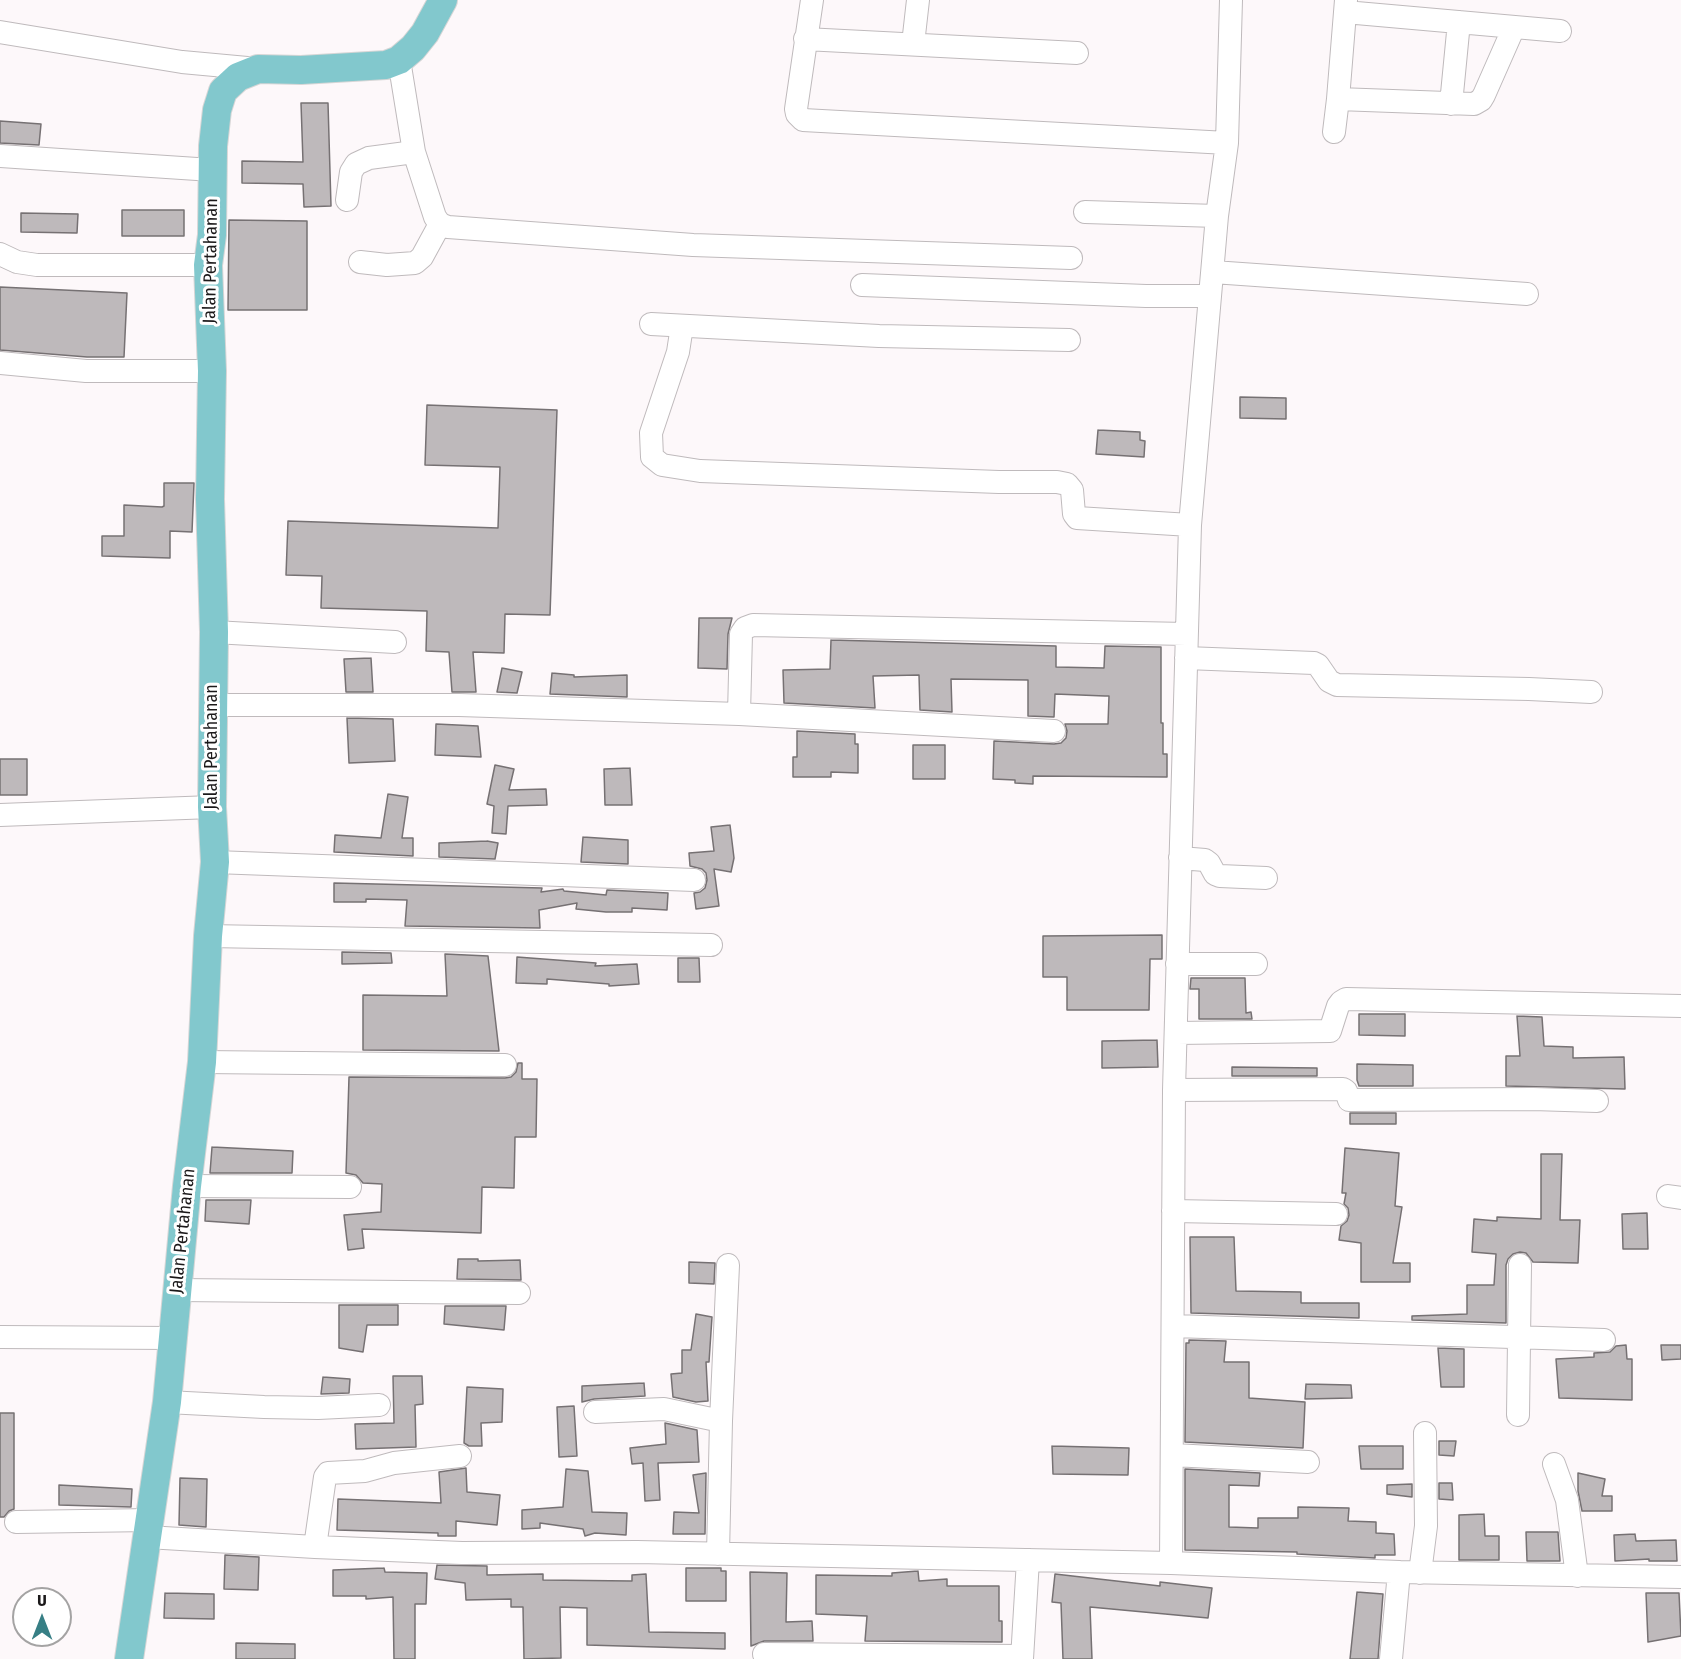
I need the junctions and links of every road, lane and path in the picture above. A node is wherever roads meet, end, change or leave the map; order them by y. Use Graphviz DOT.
graph roads {
  1 [pos="443,0"];
  2 [pos="812,0"];
  3 [pos="918,0"];
  4 [pos="1231,0"];
  5 [pos="1345,6"];
  6 [pos="1459,22"];
  7 [pos="1514,27"];
  8 [pos="1560,31"];
  9 [pos="0,32"];
  10 [pos="805,39"];
  11 [pos="914,44"];
  12 [pos="1077,53"];
  13 [pos="399,60"];
  14 [pos="258,69"];
  15 [pos="1338,99"];
  16 [pos="1451,104"];
  17 [pos="1334,132"];
  18 [pos="1227,143"];
  19 [pos="414,152"];
  20 [pos="0,156"];
  21 [pos="212,170"];
  22 [pos="347,200"];
  23 [pos="1085,212"];
  24 [pos="1217,216"];
  25 [pos="440,224"];
  26 [pos="0,254"];
  27 [pos="1071,258"];
  28 [pos="360,262"];
  29 [pos="208,265"];
  30 [pos="1213,272"];
  31 [pos="862,285"];
  32 [pos="1527,294"];
  33 [pos="1210,296"];
  34 [pos="651,324"];
  35 [pos="682,326"];
  36 [pos="1069,340"];
  37 [pos="0,363"];
  38 [pos="212,371"];
  39 [pos="1190,525"];
  40 [pos="214,632"];
  41 [pos="1186,634"];
  42 [pos="395,642"];
  43 [pos="1186,658"];
  44 [pos="1591,692"];
  45 [pos="212,705"];
  46 [pos="739,714"];
  47 [pos="1054,731"];
  48 [pos="212,807"];
  49 [pos="0,815"];
  50 [pos="1180,858"];
  51 [pos="215,862"];
  52 [pos="1266,878"];
  53 [pos="694,880"];
  54 [pos="208,936"];
  55 [pos="711,945"];
  56 [pos="1178,964"];
  57 [pos="1256,964"];
  58 [pos="1681,1006"];
  59 [pos="1177,1033"];
  60 [pos="202,1062"];
  61 [pos="505,1065"];
  62 [pos="1174,1090"];
  63 [pos="1597,1101"];
  64 [pos="187,1186"];
  65 [pos="351,1187"];
  66 [pos="1173,1211"];
  67 [pos="1336,1214"];
  68 [pos="728,1265"];
  69 [pos="1520,1265"];
  70 [pos="176,1290"];
  71 [pos="519,1293"];
  72 [pos="1174,1326"];
  73 [pos="0,1337"];
  74 [pos="172,1338"];
  75 [pos="1519,1338"];
  76 [pos="1604,1340"];
  77 [pos="167,1402"];
  78 [pos="379,1405"];
  79 [pos="595,1412"];
  80 [pos="1518,1415"];
  81 [pos="721,1421"];
  82 [pos="1425,1433"];
  83 [pos="1173,1455"];
  84 [pos="460,1456"];
  85 [pos="1308,1462"];
  86 [pos="1554,1464"];
  87 [pos="16,1522"];
  88 [pos="148,1529"];
  89 [pos="315,1547"];
  90 [pos="718,1554"];
  91 [pos="1028,1560"];
  92 [pos="1171,1563"];
  93 [pos="1410,1573"];
  94 [pos="1577,1576"];
  95 [pos="1681,1577"];
  96 [pos="764,1654"];
  97 [pos="1022,1658"];
  98 [pos="129,1659"];
  99 [pos="1391,1659"];
  1 -- 13 [label="main road"];
  2 -- 10 [label="street"];
  3 -- 11 [label="street"];
  4 -- 18 [label="street"];
  5 -- 6 [label="street"];
  5 -- 15 [label="street"];
  6 -- 7 [label="street"];
  6 -- 16 [label="street"];
  7 -- 8 [label="street"];
  7 -- 16 [label="street"];
  9 -- 14 [label="street"];
  10 -- 11 [label="street"];
  10 -- 18 [label="street"];
  11 -- 12 [label="street"];
  13 -- 14 [label="main road, Jalan Pertahanan"];
  13 -- 19 [label="street"];
  14 -- 21 [label="main road, Jalan Pertahanan"];
  15 -- 16 [label="street"];
  15 -- 17 [label="street"];
  18 -- 24 [label="street"];
  19 -- 22 [label="street"];
  19 -- 25 [label="street"];
  20 -- 21 [label="street"];
  21 -- 29 [label="main road, Jalan Pertahanan"];
  23 -- 24 [label="street"];
  24 -- 30 [label="street"];
  25 -- 27 [label="street"];
  25 -- 28 [label="street"];
  26 -- 29 [label="street"];
  29 -- 38 [label="main road, Jalan Pertahanan"];
  30 -- 32 [label="street"];
  30 -- 33 [label="street"];
  31 -- 33 [label="street"];
  33 -- 39 [label="street"];
  34 -- 35 [label="street"];
  35 -- 36 [label="street"];
  35 -- 39 [label="street"];
  37 -- 38 [label="street"];
  38 -- 40 [label="main road, Jalan Pertahanan"];
  39 -- 41 [label="street"];
  40 -- 42 [label="street"];
  40 -- 45 [label="main road, Jalan Pertahanan"];
  41 -- 43 [label="street"];
  41 -- 46 [label="street"];
  43 -- 44 [label="street"];
  43 -- 50 [label="street"];
  45 -- 46 [label="street"];
  45 -- 48 [label="main road, Jalan Pertahanan"];
  46 -- 47 [label="street"];
  48 -- 49 [label="street"];
  48 -- 51 [label="main road, Jalan Pertahanan"];
  50 -- 52 [label="street"];
  50 -- 56 [label="street"];
  51 -- 53 [label="street"];
  51 -- 54 [label="main road, Jalan Pertahanan"];
  54 -- 55 [label="street"];
  54 -- 60 [label="main road, Jalan Pertahanan"];
  56 -- 57 [label="street"];
  56 -- 59 [label="street"];
  58 -- 59 [label="street"];
  59 -- 62 [label="street"];
  60 -- 61 [label="street"];
  60 -- 64 [label="main road, Jalan Pertahanan"];
  62 -- 63 [label="street"];
  62 -- 66 [label="street"];
  64 -- 65 [label="street"];
  64 -- 70 [label="main road, Jalan Pertahanan"];
  66 -- 67 [label="street"];
  66 -- 72 [label="street"];
  68 -- 81 [label="street"];
  69 -- 75 [label="street"];
  70 -- 71 [label="street"];
  70 -- 74 [label="main road, Jalan Pertahanan"];
  72 -- 75 [label="street"];
  72 -- 83 [label="street"];
  73 -- 74 [label="street"];
  74 -- 77 [label="main road, Jalan Pertahanan"];
  75 -- 76 [label="street"];
  75 -- 80 [label="street"];
  77 -- 78 [label="street"];
  77 -- 88 [label="main road, Jalan Pertahanan"];
  79 -- 81 [label="street"];
  81 -- 90 [label="street"];
  82 -- 93 [label="street"];
  83 -- 85 [label="street"];
  83 -- 92 [label="street"];
  84 -- 89 [label="street"];
  86 -- 94 [label="street"];
  87 -- 88 [label="street"];
  88 -- 89 [label="street"];
  88 -- 98 [label="main road, Jalan Pertahanan"];
  89 -- 90 [label="street"];
  90 -- 91 [label="street"];
  91 -- 92 [label="street"];
  91 -- 97 [label="street"];
  92 -- 93 [label="street"];
  93 -- 94 [label="street"];
  93 -- 99 [label="street"];
  94 -- 95 [label="street"];
  96 -- 97 [label="street"];
}
